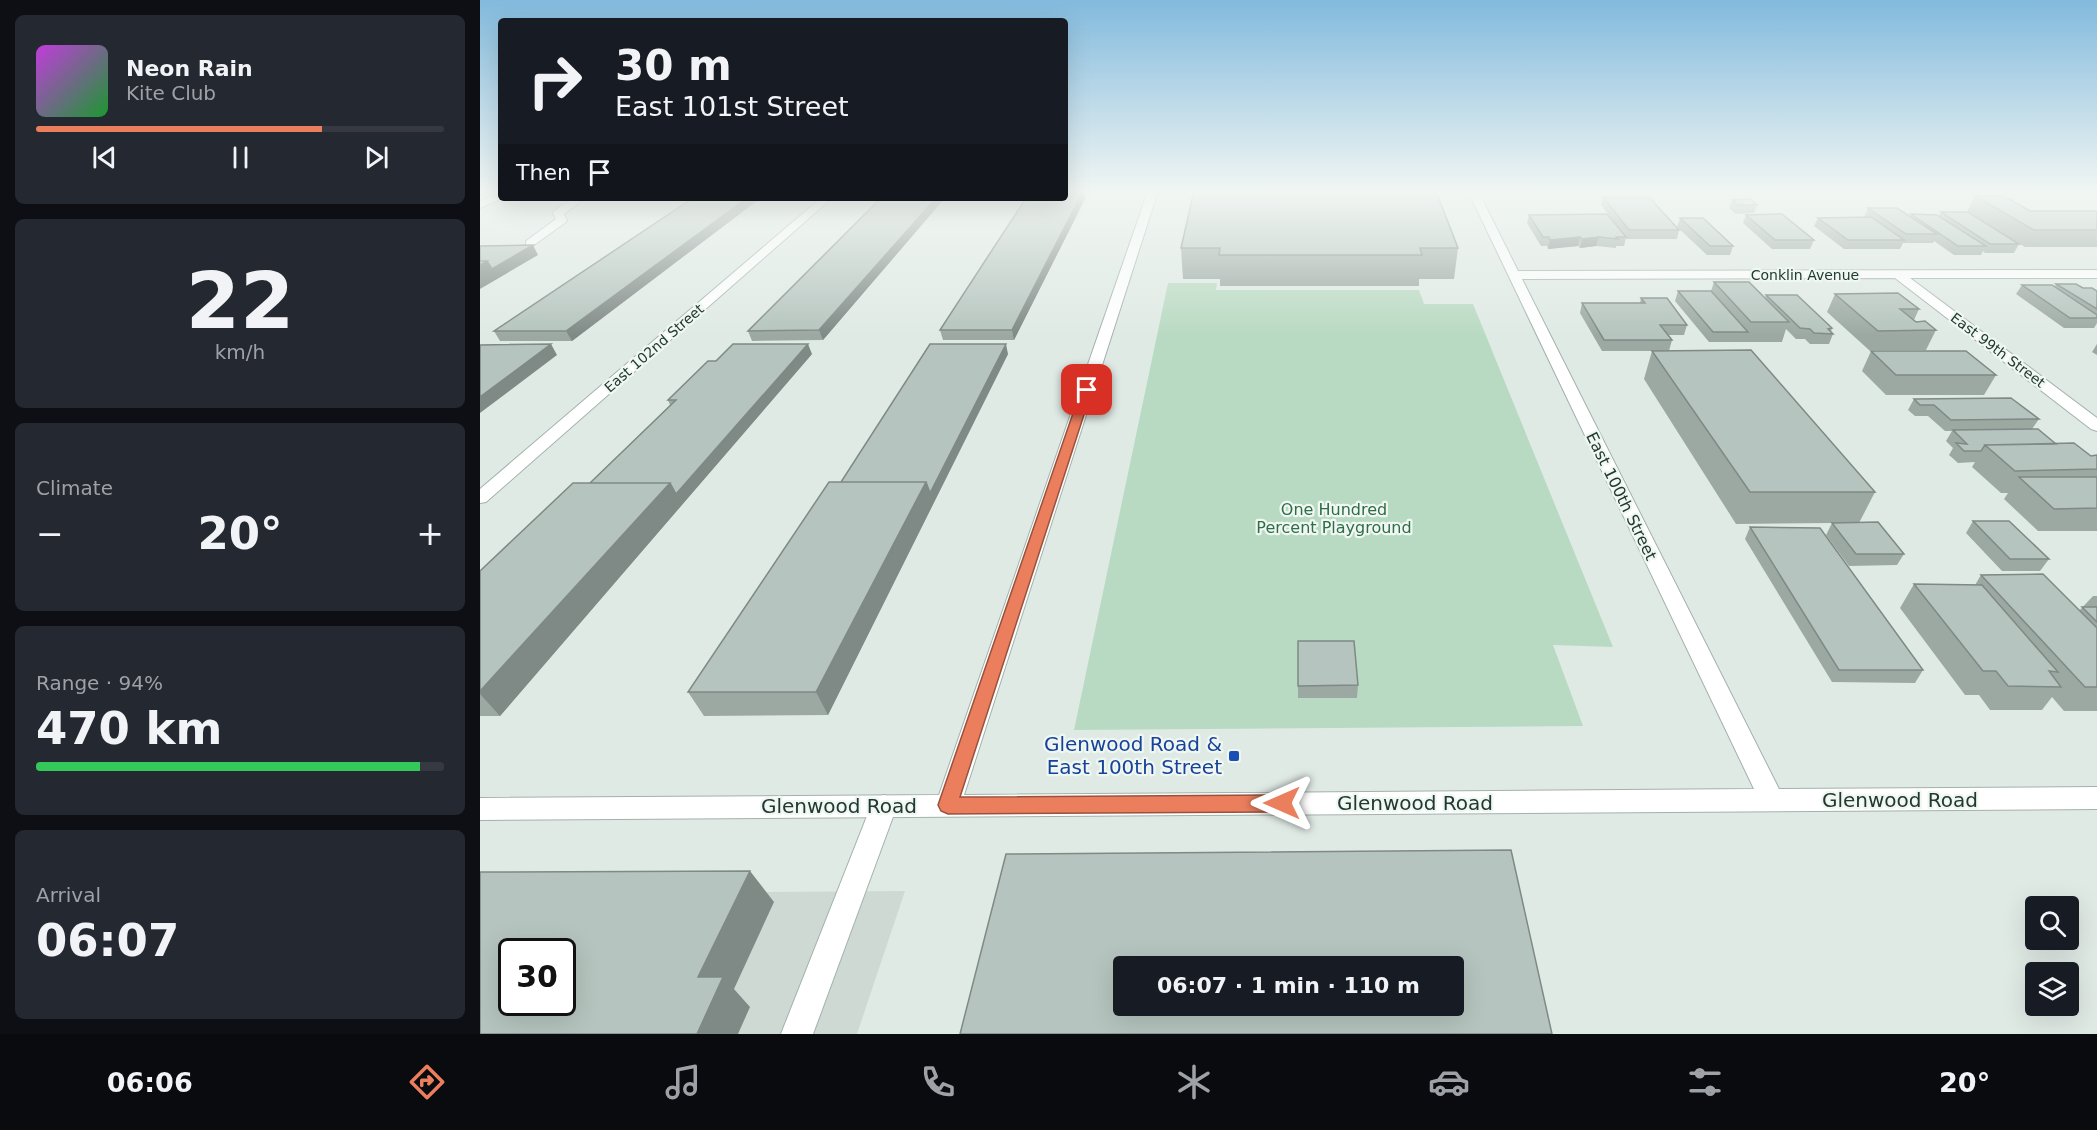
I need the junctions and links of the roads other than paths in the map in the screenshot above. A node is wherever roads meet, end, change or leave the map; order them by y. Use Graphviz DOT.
graph roads {
  1 [pos="535,239"];
  2 [pos="779,239"];
  3 [pos="1137,239"];
  4 [pos="1497,239"];
  5 [pos="530,243"];
  6 [pos="2097,274"];
  7 [pos="1514,275"];
  8 [pos="1899,275"];
  9 [pos="2097,426"];
  10 [pos="480,498"];
  11 [pos="2097,798"];
  12 [pos="1772,800"];
  13 [pos="948,805"];
  14 [pos="884,806"];
  15 [pos="480,809"];
  16 [pos="797,1034"];
  1 -- 5 [label="street"];
  2 -- 10 [label="street, East 102nd Street"];
  3 -- 13 [label="street"];
  4 -- 7 [label="street, East 100th Street"];
  6 -- 8 [label="street, Conklin Avenue"];
  7 -- 8 [label="street, Conklin Avenue"];
  7 -- 12 [label="street, East 100th Street"];
  8 -- 9 [label="street, East 99th Street"];
  11 -- 12 [label="street, Glenwood Road"];
  12 -- 13 [label="street, Glenwood Road"];
  13 -- 14 [label="street, Glenwood Road"];
  14 -- 15 [label="street, Glenwood Road"];
  14 -- 16 [label="street"];
}
